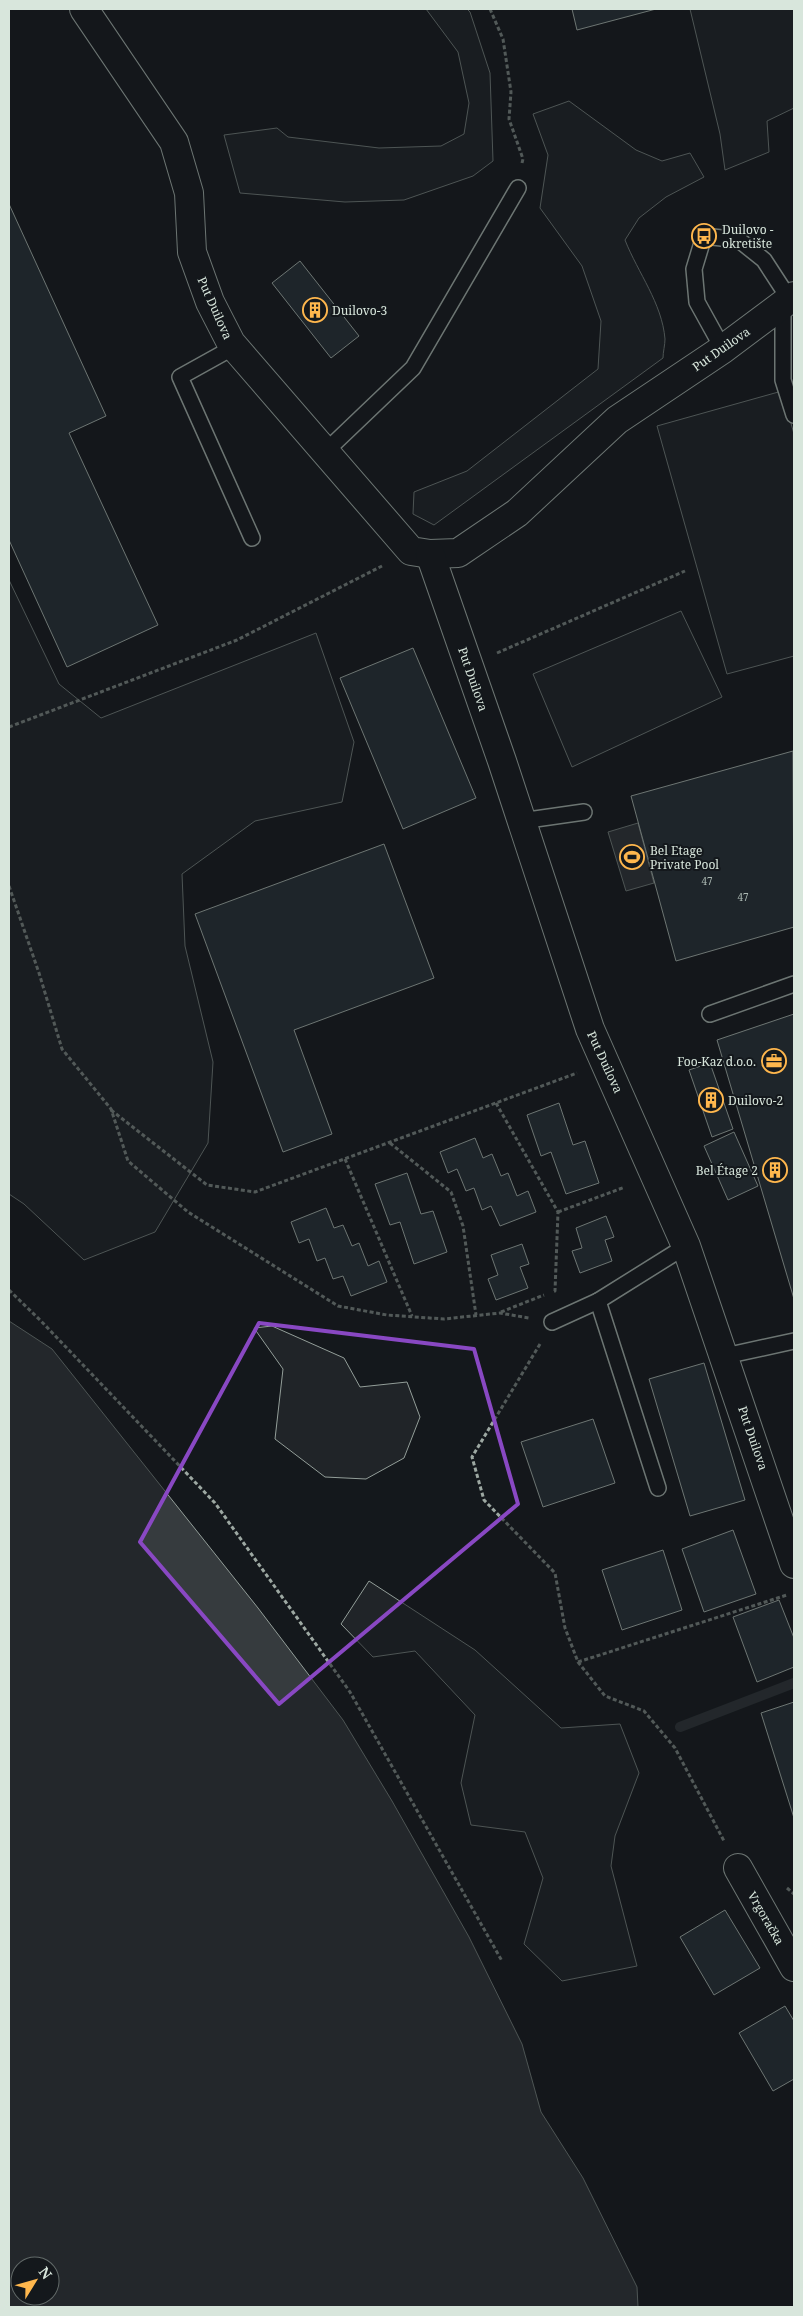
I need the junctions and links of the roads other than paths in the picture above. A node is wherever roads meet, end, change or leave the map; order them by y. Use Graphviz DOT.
graph roads {
  1 [pos="84,9"];
  2 [pos="518,188"];
  3 [pos="789,300"];
  4 [pos="234,347"];
  5 [pos="722,349"];
  6 [pos="794,415"];
  7 [pos="324,452"];
  8 [pos="252,538"];
  9 [pos="420,552"];
  10 [pos="584,812"];
  11 [pos="521,821"];
  12 [pos="794,984"];
  13 [pos="710,1014"];
  14 [pos="686,1246"];
  15 [pos="598,1301"];
  16 [pos="552,1322"];
  17 [pos="794,1341"];
  18 [pos="725,1356"];
  19 [pos="658,1488"];
  20 [pos="794,1564"];
  21 [pos="738,1868"];
  22 [pos="794,1967"];
  1 -- 4 [label="street, Put Duilova"];
  2 -- 7 [label="lane"];
  3 -- 5 [label="street, Put Duilova"];
  3 -- 5 [label="lane"];
  3 -- 6 [label="lane"];
  4 -- 7 [label="street, Put Duilova"];
  4 -- 8 [label="lane"];
  5 -- 9 [label="street, Put Duilova"];
  7 -- 9 [label="street, Put Duilova"];
  9 -- 11 [label="street, Put Duilova"];
  10 -- 11 [label="lane"];
  11 -- 14 [label="street, Put Duilova"];
  12 -- 13 [label="lane"];
  14 -- 15 [label="lane"];
  14 -- 18 [label="street, Put Duilova"];
  15 -- 16 [label="lane"];
  15 -- 19 [label="lane"];
  17 -- 18 [label="lane"];
  18 -- 20 [label="street, Put Duilova"];
  21 -- 22 [label="street, Vrgoračka"];
}
